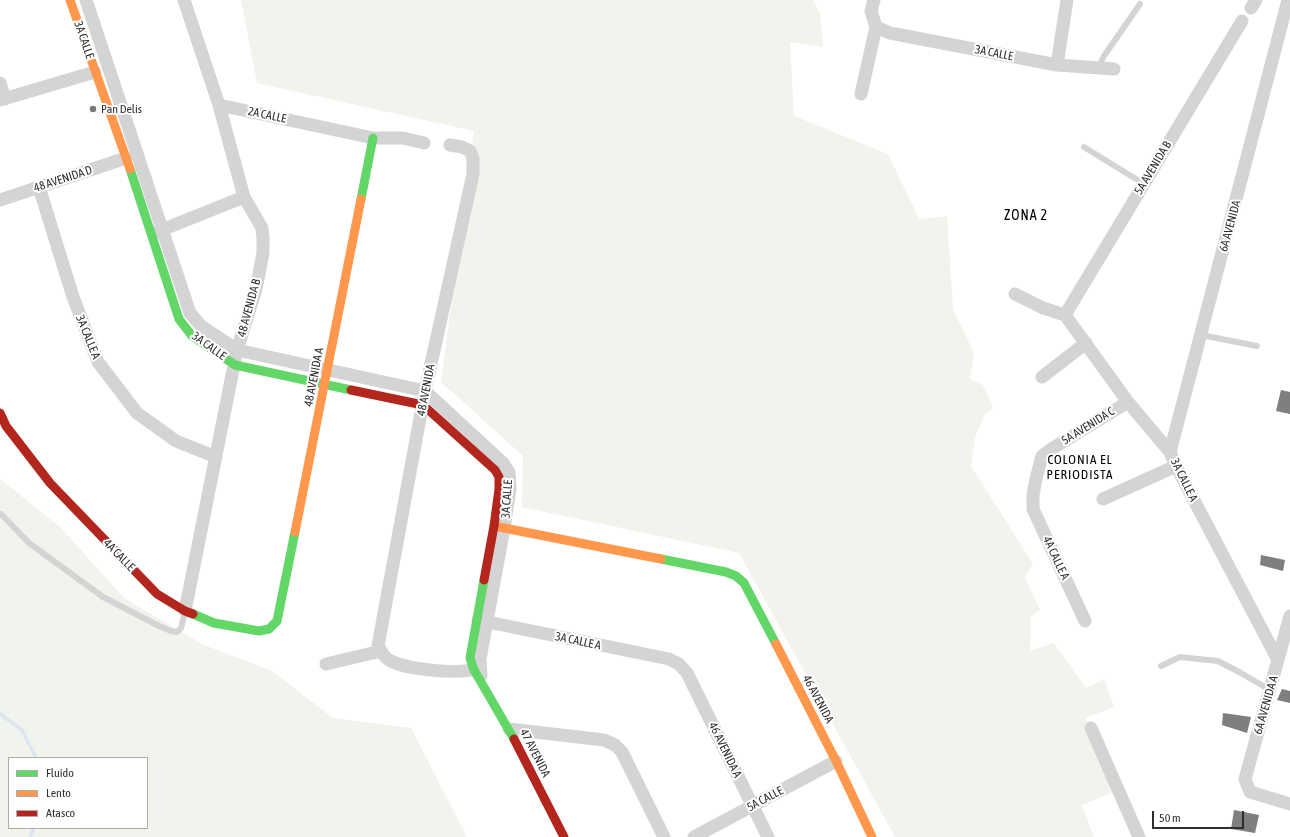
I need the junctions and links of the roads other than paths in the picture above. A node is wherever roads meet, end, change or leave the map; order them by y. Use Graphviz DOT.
graph roads {
  1 [pos="70,0"];
  2 [pos="86,0"];
  3 [pos="184,0"];
  4 [pos="874,0"];
  5 [pos="1067,0"];
  6 [pos="1289,2"];
  7 [pos="1140,4"];
  8 [pos="1242,21"];
  9 [pos="876,27"];
  10 [pos="1057,65"];
  11 [pos="1098,68"];
  12 [pos="1114,69"];
  13 [pos="95,72"];
  14 [pos="0,83"];
  15 [pos="861,94"];
  16 [pos="2,100"];
  17 [pos="219,105"];
  18 [pos="373,138"];
  19 [pos="424,143"];
  20 [pos="450,144"];
  21 [pos="1084,148"];
  22 [pos="126,158"];
  23 [pos="1144,184"];
  24 [pos="39,187"];
  25 [pos="244,196"];
  26 [pos="0,200"];
  27 [pos="157,232"];
  28 [pos="1015,294"];
  29 [pos="1065,315"];
  30 [pos="1201,335"];
  31 [pos="1086,343"];
  32 [pos="1257,346"];
  33 [pos="238,350"];
  34 [pos="235,365"];
  35 [pos="326,377"];
  36 [pos="1042,377"];
  37 [pos="425,391"];
  38 [pos="1128,402"];
  39 [pos="423,405"];
  40 [pos="0,413"];
  41 [pos="1170,452"];
  42 [pos="216,457"];
  43 [pos="1176,466"];
  44 [pos="1033,495"];
  45 [pos="1103,499"];
  46 [pos="1,514"];
  47 [pos="499,527"];
  48 [pos="736,576"];
  49 [pos="185,611"];
  50 [pos="1290,616"];
  51 [pos="277,621"];
  52 [pos="481,621"];
  53 [pos="1085,621"];
  54 [pos="381,651"];
  55 [pos="1278,660"];
  56 [pos="326,664"];
  57 [pos="679,664"];
  58 [pos="1161,666"];
  59 [pos="477,669"];
  60 [pos="482,682"];
  61 [pos="1270,690"];
  62 [pos="1091,728"];
  63 [pos="509,729"];
  64 [pos="836,761"];
  65 [pos="1290,804"];
  66 [pos="752,806"];
  67 [pos="564,837"];
  68 [pos="664,837"];
  69 [pos="694,837"];
  70 [pos="768,837"];
  71 [pos="872,837"];
  72 [pos="1139,837"];
  1 -- 13 [label="street, 3A CALLE"];
  2 -- 27 [label="street, 3A CALLE"];
  3 -- 17 [label="street"];
  4 -- 9 [label="street"];
  5 -- 10 [label="street"];
  6 -- 30 [label="street, 6A AVENIDA"];
  7 -- 11 [label="lane"];
  8 -- 23 [label="street, 5A AVENIDA B"];
  9 -- 10 [label="street, 3A CALLE"];
  9 -- 15 [label="street"];
  10 -- 11 [label="street, 3A CALLE"];
  11 -- 12 [label="street, 3A CALLE"];
  13 -- 16 [label="street"];
  13 -- 22 [label="street, 3A CALLE"];
  14 -- 16 [label="street"];
  17 -- 18 [label="street, 2A CALLE"];
  17 -- 25 [label="street, 48 AVENIDA B"];
  18 -- 19 [label="street, 2A CALLE"];
  18 -- 35 [label="street, 48 AVENIDA A"];
  20 -- 37 [label="street, 48 AVENIDA"];
  21 -- 23 [label="lane"];
  22 -- 24 [label="street, 48 AVENIDA D"];
  22 -- 27 [label="street, 3A CALLE"];
  23 -- 29 [label="street, 5A AVENIDA B"];
  24 -- 26 [label="street, 48 AVENIDA D"];
  24 -- 42 [label="street, 3A CALLE A"];
  25 -- 27 [label="street"];
  25 -- 33 [label="street, 48 AVENIDA B"];
  27 -- 33 [label="street, 3A CALLE"];
  27 -- 34 [label="street, 3A CALLE"];
  28 -- 29 [label="street"];
  29 -- 31 [label="street, 3A CALLE A"];
  30 -- 32 [label="lane"];
  30 -- 41 [label="street, 6A AVENIDA"];
  31 -- 36 [label="street"];
  31 -- 38 [label="street, 3A CALLE A"];
  33 -- 34 [label="street, 48 AVENIDA B"];
  33 -- 35 [label="street, 3A CALLE"];
  34 -- 35 [label="street, 3A CALLE"];
  34 -- 42 [label="street, 48 AVENIDA B"];
  35 -- 37 [label="street, 3A CALLE"];
  35 -- 39 [label="street, 3A CALLE"];
  35 -- 51 [label="street, 48 AVENIDA A"];
  37 -- 39 [label="street, 48 AVENIDA"];
  37 -- 47 [label="street, 3A CALLE"];
  38 -- 41 [label="street, 3A CALLE A"];
  38 -- 44 [label="street, 5A AVENIDA C"];
  39 -- 47 [label="street, 3A CALLE"];
  39 -- 54 [label="street, 48 AVENIDA"];
  40 -- 49 [label="street, 4A CALLE"];
  41 -- 43 [label="street, 3A CALLE A"];
  42 -- 49 [label="street, 48 AVENIDA B"];
  43 -- 45 [label="street"];
  43 -- 55 [label="street, 3A CALLE A"];
  44 -- 53 [label="street, 4A CALLE A"];
  46 -- 49 [label="lane"];
  47 -- 48 [label="street, 3A CALLE"];
  47 -- 52 [label="street, 3A CALLE"];
  48 -- 64 [label="street, 46 AVENIDA"];
  49 -- 51 [label="street, 4A CALLE"];
  50 -- 55 [label="street, 6A AVENIDA A"];
  52 -- 57 [label="street, 3A CALLE A"];
  52 -- 59 [label="street, 3A CALLE"];
  54 -- 56 [label="street"];
  54 -- 59 [label="street"];
  55 -- 61 [label="street, 6A AVENIDA A"];
  57 -- 66 [label="street, 46 AVENIDA A"];
  58 -- 61 [label="lane"];
  59 -- 60 [label="street, 3A CALLE"];
  60 -- 63 [label="street, 47 AVENIDA"];
  61 -- 65 [label="street, 6A AVENIDA A"];
  62 -- 72 [label="street"];
  63 -- 67 [label="street, 47 AVENIDA"];
  63 -- 68 [label="street"];
  64 -- 66 [label="street, 5A CALLE"];
  64 -- 71 [label="street, 46 AVENIDA"];
  66 -- 69 [label="street, 5A CALLE"];
  66 -- 70 [label="street, 46 AVENIDA A"];
}
